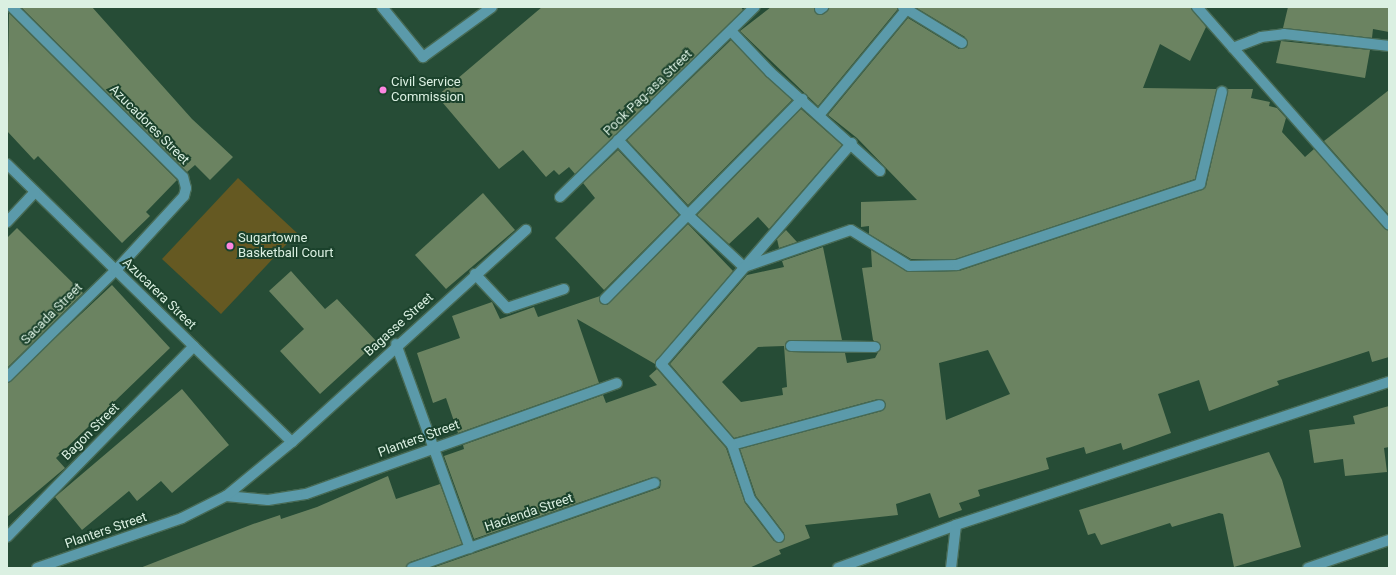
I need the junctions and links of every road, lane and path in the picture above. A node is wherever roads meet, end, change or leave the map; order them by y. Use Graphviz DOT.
graph roads {
  1 [pos="12,7"];
  2 [pos="382,7"];
  3 [pos="492,7"];
  4 [pos="755,7"];
  5 [pos="1196,7"];
  6 [pos="904,9"];
  7 [pos="731,31"];
  8 [pos="962,43"];
  9 [pos="1389,46"];
  10 [pos="1233,48"];
  11 [pos="1222,92"];
  12 [pos="802,99"];
  13 [pos="820,114"];
  14 [pos="618,140"];
  15 [pos="852,143"];
  16 [pos="7,164"];
  17 [pos="880,170"];
  18 [pos="35,192"];
  19 [pos="560,197"];
  20 [pos="688,215"];
  21 [pos="7,222"];
  22 [pos="1389,225"];
  23 [pos="526,230"];
  24 [pos="744,267"];
  25 [pos="116,270"];
  26 [pos="475,274"];
  27 [pos="564,289"];
  28 [pos="605,299"];
  29 [pos="396,344"];
  30 [pos="194,346"];
  31 [pos="791,346"];
  32 [pos="875,347"];
  33 [pos="7,377"];
  34 [pos="1389,382"];
  35 [pos="617,383"];
  36 [pos="880,405"];
  37 [pos="292,442"];
  38 [pos="732,445"];
  39 [pos="432,447"];
  40 [pos="655,483"];
  41 [pos="226,496"];
  42 [pos="956,525"];
  43 [pos="7,537"];
  44 [pos="779,537"];
  45 [pos="1389,540"];
  46 [pos="470,548"];
  47 [pos="37,568"];
  48 [pos="412,568"];
  49 [pos="838,568"];
  50 [pos="951,568"];
  51 [pos="1308,568"];
  1 -- 25 [label="street, Azucadores Street"];
  2 -- 3 [label="street"];
  4 -- 7 [label="street, Pook Pag-asa Street"];
  5 -- 10 [label="street"];
  6 -- 8 [label="street"];
  6 -- 13 [label="street"];
  7 -- 12 [label="street"];
  7 -- 14 [label="street, Pook Pag-asa Street"];
  9 -- 10 [label="street"];
  10 -- 22 [label="street"];
  11 -- 24 [label="street"];
  12 -- 13 [label="street"];
  12 -- 20 [label="street"];
  13 -- 15 [label="street"];
  14 -- 19 [label="street, Pook Pag-asa Street"];
  14 -- 20 [label="street"];
  15 -- 17 [label="street"];
  15 -- 24 [label="street"];
  16 -- 18 [label="street, Azucarera Street"];
  18 -- 21 [label="street"];
  18 -- 25 [label="street, Azucarera Street"];
  20 -- 24 [label="street"];
  20 -- 28 [label="street"];
  23 -- 26 [label="street, Bagasse Street"];
  24 -- 38 [label="street"];
  25 -- 30 [label="street, Azucarera Street"];
  25 -- 33 [label="street, Sacada Street"];
  26 -- 27 [label="street"];
  26 -- 29 [label="street, Bagasse Street"];
  29 -- 37 [label="street, Bagasse Street"];
  29 -- 39 [label="street"];
  30 -- 37 [label="street, Azucarera Street"];
  30 -- 43 [label="street, Bagon Street"];
  31 -- 32 [label="street"];
  34 -- 42 [label="street"];
  35 -- 39 [label="street, Planters Street"];
  36 -- 38 [label="street"];
  37 -- 41 [label="street, Planters Street"];
  38 -- 44 [label="street"];
  39 -- 41 [label="street, Planters Street"];
  39 -- 46 [label="street"];
  40 -- 46 [label="street, Hacienda Street"];
  41 -- 47 [label="street, Planters Street"];
  42 -- 49 [label="street"];
  42 -- 50 [label="street"];
  45 -- 51 [label="street"];
  46 -- 48 [label="street, Hacienda Street"];
}
